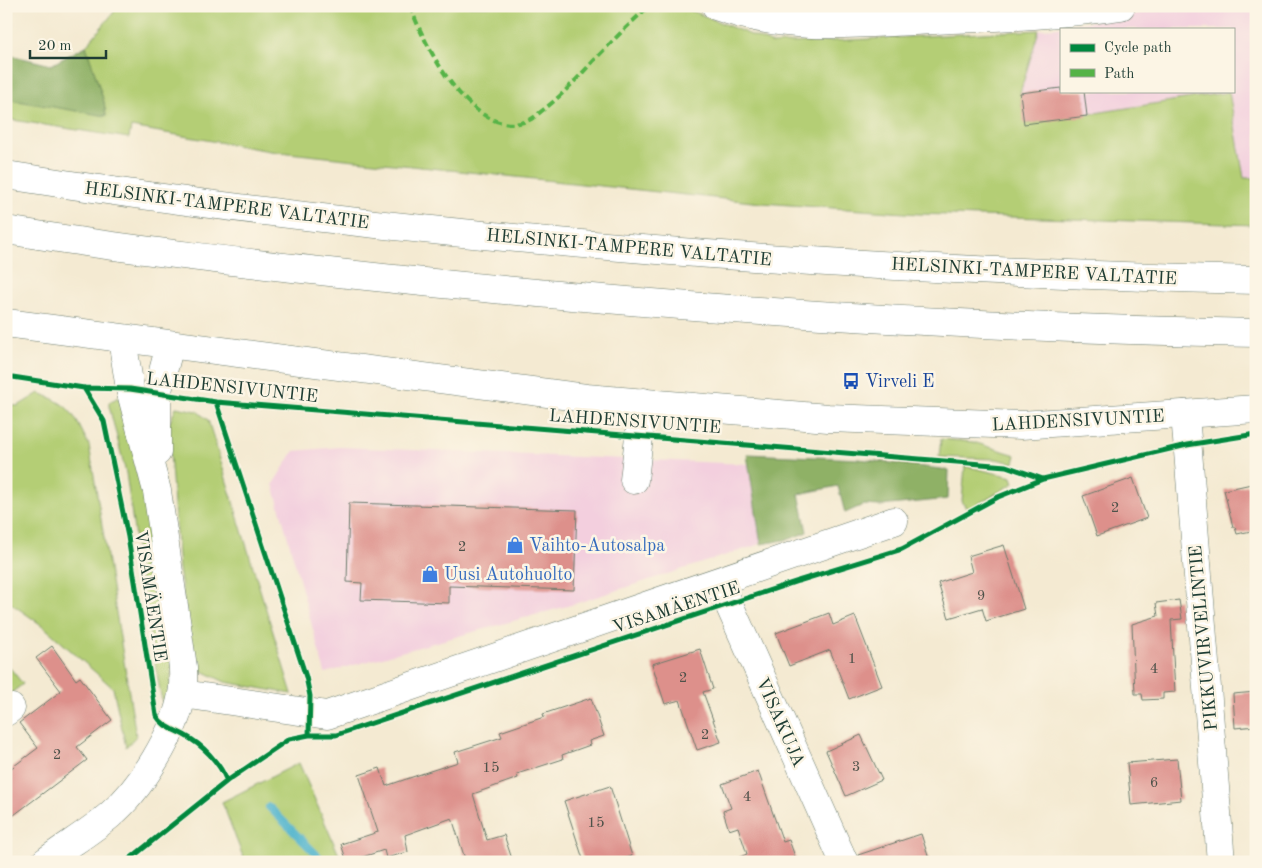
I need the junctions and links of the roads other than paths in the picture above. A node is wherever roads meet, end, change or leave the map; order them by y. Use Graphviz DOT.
graph roads {
  1 [pos="716,6"];
  2 [pos="1121,6"];
  3 [pos="6,175"];
  4 [pos="6,230"];
  5 [pos="1256,280"];
  6 [pos="6,324"];
  7 [pos="1256,333"];
  8 [pos="122,338"];
  9 [pos="170,345"];
  10 [pos="643,402"];
  11 [pos="1256,409"];
  12 [pos="1185,414"];
  13 [pos="634,480"];
  14 [pos="157,491"];
  15 [pos="894,521"];
  16 [pos="719,582"];
  17 [pos="182,694"];
  18 [pos="58,857"];
  19 [pos="844,862"];
  20 [pos="1222,862"];
  1 -- 2 [label="main road"];
  3 -- 5 [label="main road, HELSINKI-TAMPERE VALTATIE"];
  4 -- 7 [label="main road"];
  6 -- 8 [label="main road, LAHDENSIVUNTIE"];
  8 -- 9 [label="main road, LAHDENSIVUNTIE"];
  8 -- 14 [label="main road, VISAMÄENTIE"];
  9 -- 10 [label="main road, LAHDENSIVUNTIE"];
  9 -- 14 [label="main road, VISAMÄENTIE"];
  10 -- 12 [label="main road, LAHDENSIVUNTIE"];
  10 -- 13 [label="main road"];
  11 -- 12 [label="main road, LAHDENSIVUNTIE"];
  12 -- 20 [label="main road, PIKKUVIRVELINTIE"];
  14 -- 17 [label="main road, VISAMÄENTIE"];
  15 -- 16 [label="main road, VISAMÄENTIE"];
  16 -- 17 [label="main road, VISAMÄENTIE"];
  16 -- 19 [label="main road, VISAKUJA"];
  17 -- 18 [label="main road, VISAMÄENTIE"];
}
